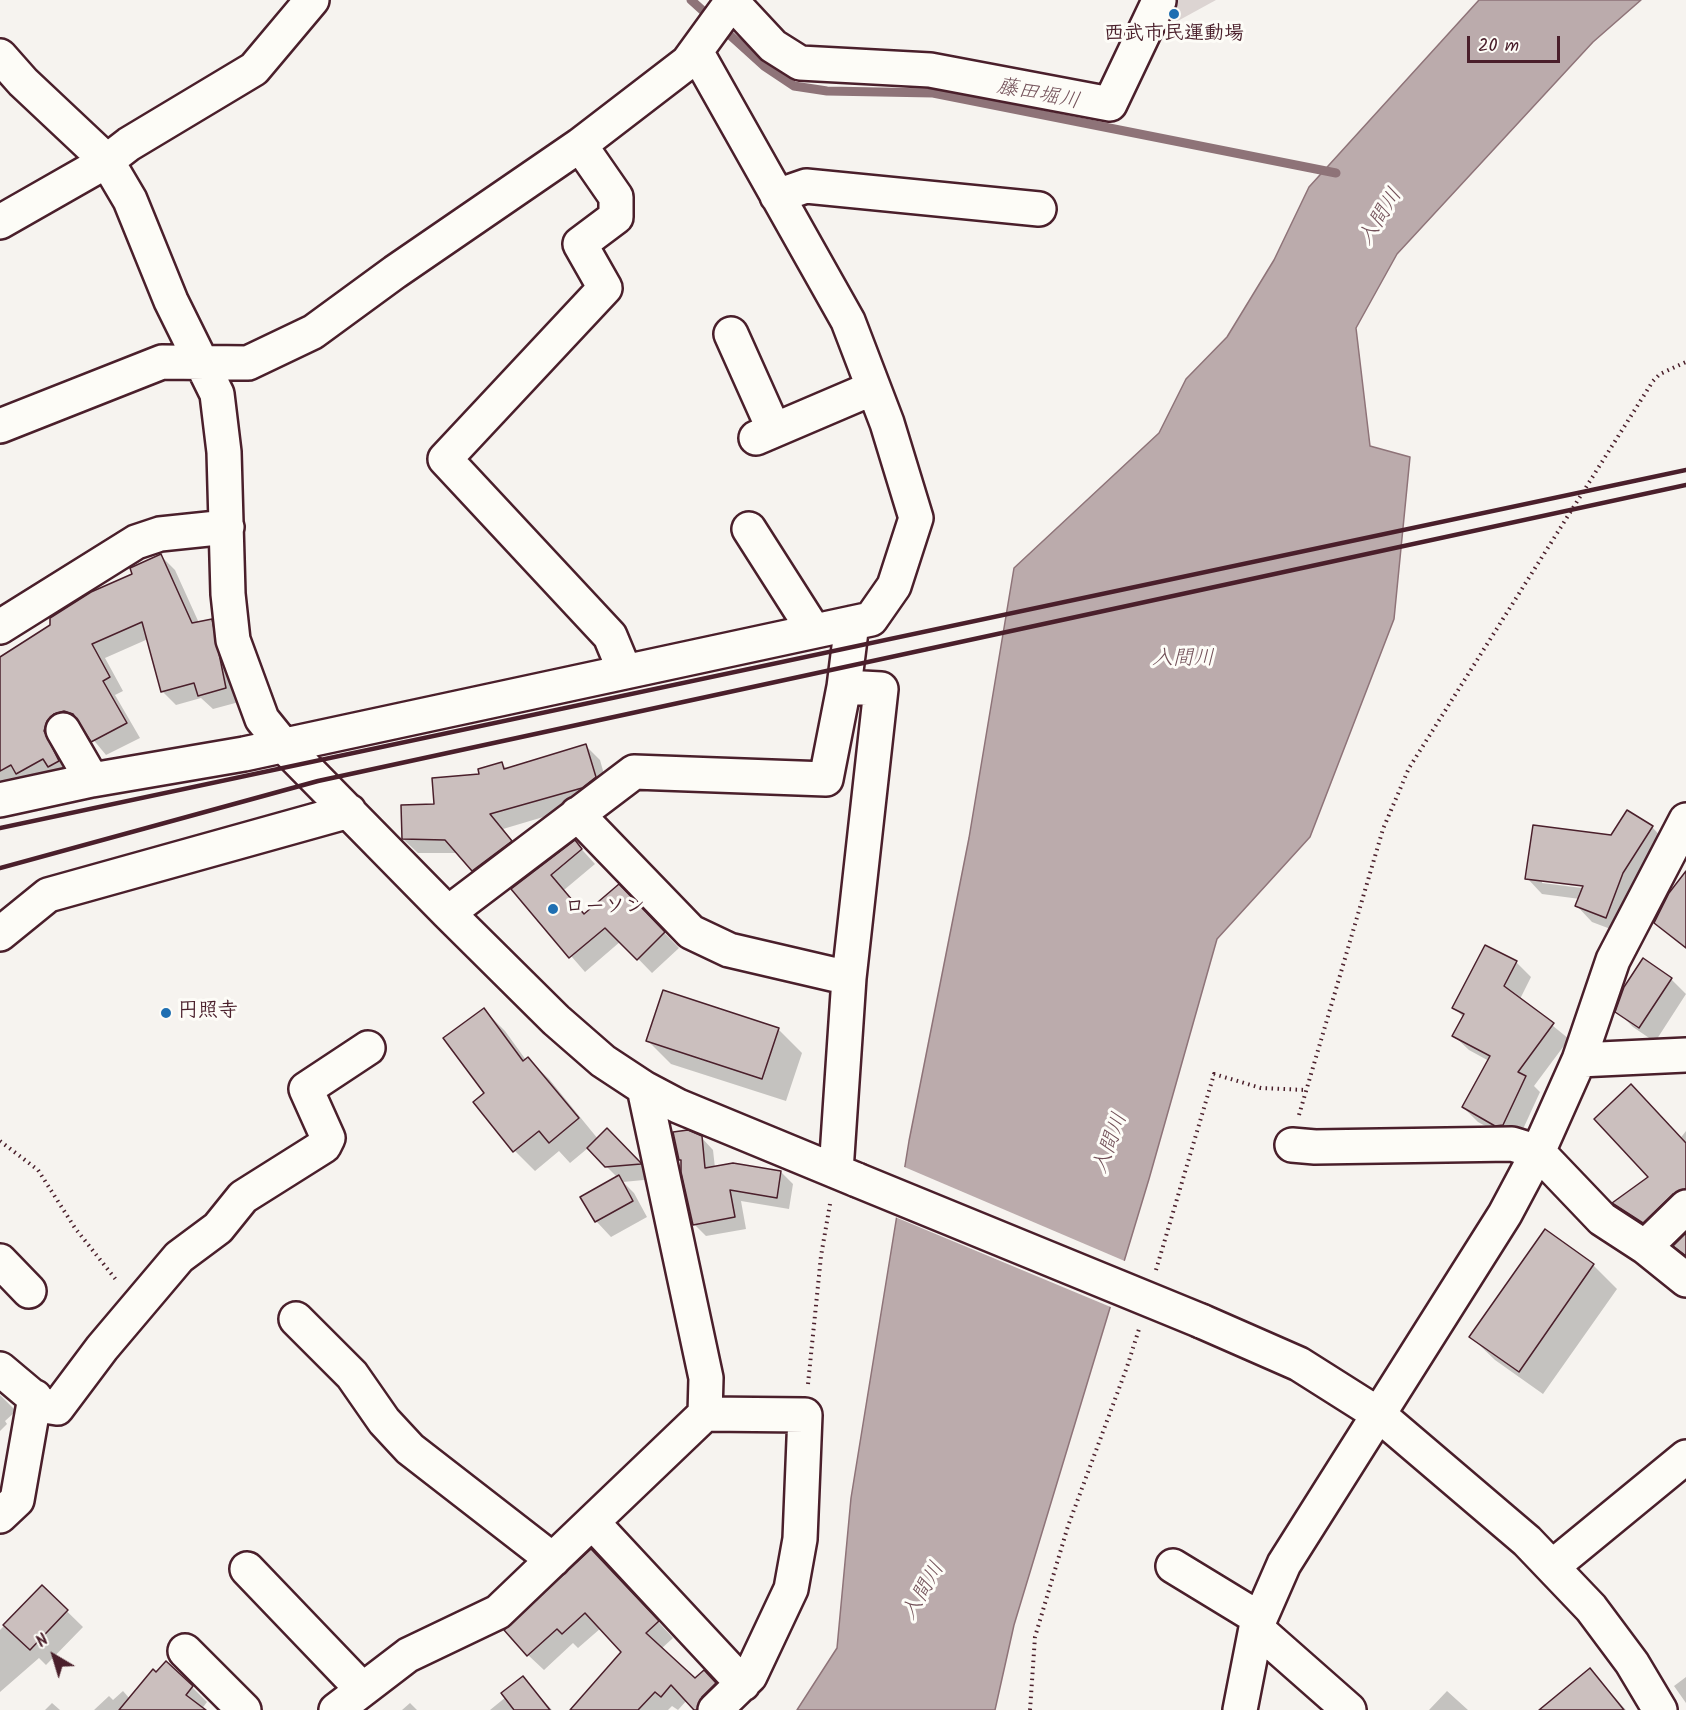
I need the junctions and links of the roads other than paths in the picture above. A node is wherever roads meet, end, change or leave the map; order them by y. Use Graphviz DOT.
graph roads {
  1 [pos="312,0"];
  2 [pos="1159,1"];
  3 [pos="730,5"];
  4 [pos="702,46"];
  5 [pos="0,56"];
  6 [pos="580,145"];
  7 [pos="107,161"];
  8 [pos="777,196"];
  9 [pos="1040,209"];
  10 [pos="0,222"];
  11 [pos="731,334"];
  12 [pos="201,362"];
  13 [pos="873,388"];
  14 [pos="0,426"];
  15 [pos="227,527"];
  16 [pos="749,529"];
  17 [pos="852,623"];
  18 [pos="0,627"];
  19 [pos="814,631"];
  20 [pos="625,672"];
  21 [pos="844,687"];
  22 [pos="63,730"];
  23 [pos="283,745"];
  24 [pos="92,780"];
  25 [pos="0,800"];
  26 [pos="350,811"];
  27 [pos="577,814"];
  28 [pos="1686,820"];
  29 [pos="448,913"];
  30 [pos="0,934"];
  31 [pos="849,978"];
  32 [pos="368,1048"];
  33 [pos="1686,1055"];
  34 [pos="1579,1060"];
  35 [pos="644,1088"];
  36 [pos="1292,1145"];
  37 [pos="1538,1152"];
  38 [pos="846,1175"];
  39 [pos="1686,1207"];
  40 [pos="1645,1247"];
  41 [pos="0,1261"];
  42 [pos="1686,1280"];
  43 [pos="29,1291"];
  44 [pos="296,1318"];
  45 [pos="0,1369"];
  46 [pos="35,1397"];
  47 [pos="705,1414"];
  48 [pos="1378,1414"];
  49 [pos="1686,1457"];
  50 [pos="0,1516"];
  51 [pos="593,1523"];
  52 [pos="553,1560"];
  53 [pos="1173,1566"];
  54 [pos="1552,1567"];
  55 [pos="247,1569"];
  56 [pos="1258,1624"];
  57 [pos="185,1651"];
  58 [pos="743,1684"];
  59 [pos="362,1689"];
  60 [pos="244,1710"];
  61 [pos="336,1710"];
  62 [pos="715,1710"];
  63 [pos="1240,1710"];
  64 [pos="1349,1710"];
  65 [pos="1660,1710"];
  1 -- 7 [label="street"];
  2 -- 3 [label="street"];
  3 -- 4 [label="street"];
  4 -- 6 [label="street"];
  4 -- 8 [label="street"];
  5 -- 7 [label="street"];
  6 -- 12 [label="street"];
  6 -- 20 [label="street"];
  7 -- 10 [label="street"];
  7 -- 12 [label="street"];
  8 -- 9 [label="street"];
  8 -- 13 [label="street"];
  11 -- 13 [label="street"];
  12 -- 14 [label="street"];
  12 -- 15 [label="street"];
  13 -- 17 [label="street"];
  15 -- 18 [label="street"];
  15 -- 23 [label="street"];
  16 -- 19 [label="street"];
  17 -- 19 [label="street"];
  17 -- 21 [label="street"];
  19 -- 20 [label="street"];
  20 -- 23 [label="street"];
  21 -- 27 [label="street"];
  21 -- 31 [label="street"];
  22 -- 24 [label="street"];
  23 -- 24 [label="street"];
  23 -- 26 [label="street"];
  24 -- 25 [label="street"];
  26 -- 29 [label="street"];
  26 -- 30 [label="street"];
  27 -- 29 [label="street"];
  27 -- 31 [label="street"];
  28 -- 34 [label="street"];
  29 -- 35 [label="street"];
  31 -- 38 [label="street"];
  32 -- 46 [label="street"];
  33 -- 34 [label="street"];
  34 -- 37 [label="street"];
  35 -- 38 [label="street"];
  35 -- 47 [label="street"];
  36 -- 37 [label="street"];
  37 -- 40 [label="street"];
  37 -- 48 [label="street"];
  38 -- 48 [label="street, bridge"];
  39 -- 40 [label="street"];
  40 -- 42 [label="street"];
  41 -- 43 [label="street"];
  44 -- 52 [label="street"];
  45 -- 46 [label="street"];
  46 -- 50 [label="street"];
  47 -- 51 [label="street"];
  47 -- 58 [label="street"];
  48 -- 54 [label="street"];
  48 -- 56 [label="street"];
  49 -- 54 [label="street"];
  51 -- 52 [label="street"];
  51 -- 58 [label="street"];
  52 -- 59 [label="street"];
  53 -- 56 [label="street"];
  54 -- 65 [label="street"];
  55 -- 59 [label="street"];
  56 -- 63 [label="street"];
  56 -- 64 [label="street"];
  57 -- 60 [label="street"];
  58 -- 62 [label="street"];
  59 -- 61 [label="street"];
}
